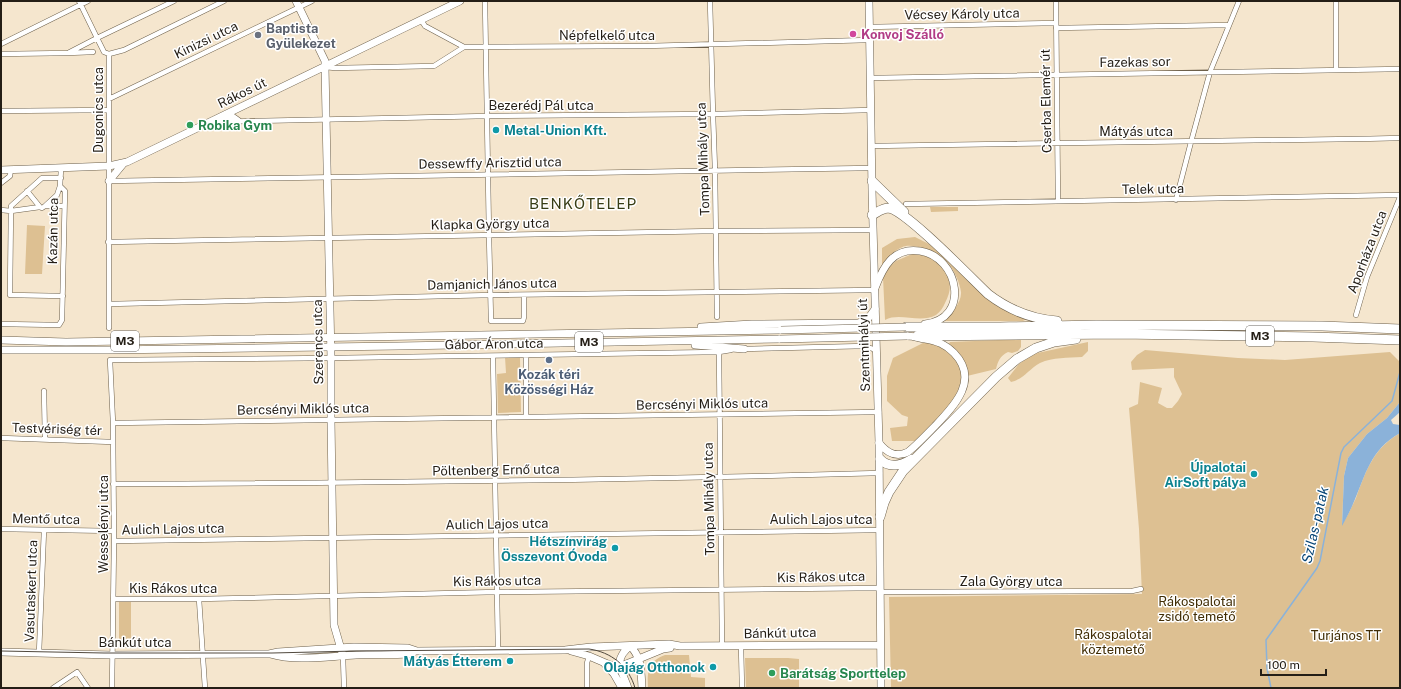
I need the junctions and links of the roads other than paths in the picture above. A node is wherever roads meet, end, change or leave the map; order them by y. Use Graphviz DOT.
graph roads {
  1 [pos="88,1"];
  2 [pos="174,1"];
  3 [pos="224,1"];
  4 [pos="312,1"];
  5 [pos="460,1"];
  6 [pos="485,1"];
  7 [pos="710,1"];
  8 [pos="869,1"];
  9 [pos="1056,1"];
  10 [pos="1239,1"];
  11 [pos="1336,1"];
  12 [pos="80,3"];
  13 [pos="298,4"];
  14 [pos="421,20"];
  15 [pos="1229,25"];
  16 [pos="1056,26"];
  17 [pos="869,27"];
  18 [pos="97,38"];
  19 [pos="869,40"];
  20 [pos="1,44"];
  21 [pos="711,44"];
  22 [pos="464,47"];
  23 [pos="487,47"];
  24 [pos="93,52"];
  25 [pos="68,53"];
  26 [pos="1,54"];
  27 [pos="109,54"];
  28 [pos="348,55"];
  29 [pos="325,67"];
  30 [pos="350,68"];
  31 [pos="1400,69"];
  32 [pos="1336,70"];
  33 [pos="1210,72"];
  34 [pos="1056,75"];
  35 [pos="870,78"];
  36 [pos="109,99"];
  37 [pos="236,109"];
  38 [pos="109,110"];
  39 [pos="870,110"];
  40 [pos="1,112"];
  41 [pos="228,114"];
  42 [pos="712,114"];
  43 [pos="488,116"];
  44 [pos="326,119"];
  45 [pos="235,121"];
  46 [pos="212,122"];
  47 [pos="1400,138"];
  48 [pos="1191,142"];
  49 [pos="1057,143"];
  50 [pos="871,146"];
  51 [pos="123,164"];
  52 [pos="110,166"];
  53 [pos="871,168"];
  54 [pos="11,169"];
  55 [pos="61,169"];
  56 [pos="1,170"];
  57 [pos="715,170"];
  58 [pos="488,174"];
  59 [pos="328,177"];
  60 [pos="61,178"];
  61 [pos="109,181"];
  62 [pos="872,181"];
  63 [pos="1,183"];
  64 [pos="60,186"];
  65 [pos="27,191"];
  66 [pos="1400,196"];
  67 [pos="1058,200"];
  68 [pos="1176,200"];
  69 [pos="906,204"];
  70 [pos="64,206"];
  71 [pos="42,207"];
  72 [pos="1,210"];
  73 [pos="10,211"];
  74 [pos="872,215"];
  75 [pos="917,226"];
  76 [pos="873,230"];
  77 [pos="716,231"];
  78 [pos="489,235"];
  79 [pos="329,238"];
  80 [pos="108,242"];
  81 [pos="875,289"];
  82 [pos="716,292"];
  83 [pos="524,294"];
  84 [pos="492,295"];
  85 [pos="63,296"];
  86 [pos="329,299"];
  87 [pos="109,304"];
  88 [pos="875,309"];
  89 [pos="1356,315"];
  90 [pos="717,317"];
  91 [pos="1,324"];
  92 [pos="1096,325"];
  93 [pos="110,328"];
  94 [pos="1400,329"];
  95 [pos="663,332"];
  96 [pos="906,332"];
  97 [pos="1119,334"];
  98 [pos="917,336"];
  99 [pos="330,337"];
  100 [pos="1,340"];
  101 [pos="1400,340"];
  102 [pos="663,341"];
  103 [pos="331,347"];
  104 [pos="744,349"];
  105 [pos="1,350"];
  106 [pos="718,352"];
  107 [pos="877,352"];
  108 [pos="526,354"];
  109 [pos="492,356"];
  110 [pos="331,358"];
  111 [pos="110,360"];
  112 [pos="44,391"];
  113 [pos="879,412"];
  114 [pos="719,415"];
  115 [pos="526,417"];
  116 [pos="493,418"];
  117 [pos="331,420"];
  118 [pos="113,422"];
  119 [pos="1,438"];
  120 [pos="44,438"];
  121 [pos="113,442"];
  122 [pos="879,442"];
  123 [pos="918,455"];
  124 [pos="880,459"];
  125 [pos="880,473"];
  126 [pos="721,477"];
  127 [pos="494,481"];
  128 [pos="332,483"];
  129 [pos="113,484"];
  130 [pos="880,517"];
  131 [pos="1,529"];
  132 [pos="44,530"];
  133 [pos="880,530"];
  134 [pos="114,531"];
  135 [pos="721,531"];
  136 [pos="495,535"];
  137 [pos="333,538"];
  138 [pos="114,541"];
  139 [pos="721,589"];
  140 [pos="1141,589"];
  141 [pos="880,590"];
  142 [pos="497,592"];
  143 [pos="334,596"];
  144 [pos="114,599"];
  145 [pos="199,599"];
  146 [pos="880,645"];
  147 [pos="630,646"];
  148 [pos="680,646"];
  149 [pos="722,646"];
  150 [pos="741,646"];
  151 [pos="341,648"];
  152 [pos="498,650"];
  153 [pos="565,650"];
  154 [pos="417,651"];
  155 [pos="1,652"];
  156 [pos="656,652"];
  157 [pos="39,653"];
  158 [pos="111,654"];
  159 [pos="203,654"];
  160 [pos="269,654"];
  161 [pos="343,656"];
  162 [pos="589,656"];
  163 [pos="639,659"];
  164 [pos="602,661"];
  165 [pos="619,667"];
  166 [pos="642,679"];
  167 [pos="53,688"];
  168 [pos="88,688"];
  169 [pos="112,688"];
  170 [pos="205,688"];
  171 [pos="344,688"];
  172 [pos="587,688"];
  173 [pos="622,688"];
  174 [pos="628,688"];
  175 [pos="642,688"];
  176 [pos="742,688"];
  177 [pos="881,688"];
  1 -- 12 [label="street"];
  2 -- 18 [label="street"];
  3 -- 27 [label="street"];
  4 -- 13 [label="street, Kinizsi utca"];
  5 -- 14 [label="main road, Rákos út"];
  6 -- 23 [label="street"];
  7 -- 21 [label="street, Tompa Mihály utca"];
  8 -- 17 [label="main road, Szentmihályi út"];
  9 -- 16 [label="street, Cserba Elemér út"];
  10 -- 15 [label="street"];
  11 -- 32 [label="street"];
  12 -- 18 [label="street"];
  12 -- 20 [label="street"];
  13 -- 29 [label="main road, Szerencs utca"];
  13 -- 36 [label="street, Kinizsi utca"];
  14 -- 22 [label="street"];
  14 -- 28 [label="main road, Rákos út"];
  15 -- 16 [label="street, Vécsey Károly utca"];
  15 -- 33 [label="street"];
  16 -- 17 [label="street, Vécsey Károly utca"];
  16 -- 34 [label="street, Cserba Elemér út"];
  17 -- 19 [label="main road, Szentmihályi út"];
  18 -- 25 [label="street"];
  18 -- 27 [label="street"];
  19 -- 21 [label="street, Népfelkelő utca"];
  19 -- 35 [label="main road, Szentmihályi út"];
  21 -- 23 [label="street, Népfelkelő utca"];
  21 -- 42 [label="street, Tompa Mihály utca"];
  22 -- 23 [label="street, Népfelkelő utca"];
  22 -- 30 [label="street"];
  23 -- 43 [label="street"];
  24 -- 25 [label="street"];
  25 -- 26 [label="street"];
  27 -- 36 [label="street, Dugonics utca"];
  28 -- 29 [label="main road, Rákos út"];
  28 -- 30 [label="street"];
  29 -- 30 [label="street"];
  29 -- 37 [label="main road, Rákos út"];
  29 -- 44 [label="main road, Szerencs utca"];
  31 -- 32 [label="street, Fazekas sor"];
  32 -- 33 [label="street, Fazekas sor"];
  33 -- 34 [label="street, Fazekas sor"];
  33 -- 48 [label="street"];
  34 -- 35 [label="street, Fazekas sor"];
  34 -- 49 [label="street, Cserba Elemér út"];
  35 -- 39 [label="main road, Szentmihályi út"];
  36 -- 38 [label="street, Dugonics utca"];
  37 -- 41 [label="main road, Rákos út"];
  37 -- 45 [label="main road"];
  38 -- 40 [label="street"];
  38 -- 52 [label="street, Dugonics utca"];
  39 -- 42 [label="street, Bezerédj Pál utca"];
  39 -- 50 [label="main road, Szentmihályi út"];
  41 -- 45 [label="main road"];
  41 -- 46 [label="main road, Rákos út"];
  42 -- 43 [label="street, Bezerédj Pál utca"];
  42 -- 57 [label="street, Tompa Mihály utca"];
  43 -- 44 [label="street, Bezerédj Pál utca"];
  43 -- 58 [label="street"];
  44 -- 45 [label="street, Bezerédj Pál utca"];
  44 -- 59 [label="main road, Szerencs utca"];
  45 -- 46 [label="street, Bezerédj Pál utca"];
  46 -- 51 [label="main road, Rákos út"];
  47 -- 48 [label="street, Mátyás utca"];
  48 -- 49 [label="street, Mátyás utca"];
  48 -- 68 [label="street"];
  49 -- 50 [label="street, Mátyás utca"];
  49 -- 67 [label="street, Cserba Elemér út"];
  50 -- 53 [label="main road, Szentmihályi út"];
  51 -- 52 [label="main road, Rákos út"];
  51 -- 61 [label="main road"];
  52 -- 55 [label="main road, Rákos út"];
  52 -- 61 [label="street"];
  53 -- 57 [label="street, Dessewffy Arisztid utca"];
  53 -- 62 [label="main road, Szentmihályi út"];
  54 -- 55 [label="main road, Rákos út"];
  54 -- 56 [label="main road, Rákos út"];
  54 -- 63 [label="street"];
  55 -- 60 [label="street, Kazán utca"];
  57 -- 58 [label="street, Dessewffy Arisztid utca"];
  57 -- 77 [label="street, Tompa Mihály utca"];
  58 -- 59 [label="street, Dessewffy Arisztid utca"];
  58 -- 78 [label="street"];
  59 -- 61 [label="street, Dessewffy Arisztid utca"];
  59 -- 79 [label="main road, Szerencs utca"];
  60 -- 64 [label="street, Kazán utca"];
  60 -- 65 [label="street"];
  61 -- 80 [label="street"];
  62 -- 74 [label="main road, Szentmihályi út"];
  62 -- 75 [label="highway"];
  64 -- 70 [label="street, Kazán utca"];
  64 -- 71 [label="street"];
  65 -- 71 [label="street"];
  65 -- 73 [label="street"];
  66 -- 68 [label="street, Telek utca"];
  66 -- 89 [label="street, Aporháza utca"];
  67 -- 68 [label="street, Telek utca"];
  67 -- 69 [label="street, Telek utca"];
  70 -- 71 [label="street"];
  70 -- 85 [label="street, Kazán utca"];
  71 -- 73 [label="street"];
  72 -- 73 [label="street"];
  73 -- 85 [label="street"];
  74 -- 75 [label="highway"];
  74 -- 76 [label="main road, Szentmihályi út"];
  75 -- 92 [label="highway"];
  76 -- 77 [label="street, Klapka György utca"];
  76 -- 81 [label="main road, Szentmihályi út"];
  77 -- 78 [label="street, Klapka György utca"];
  77 -- 82 [label="street, Tompa Mihály utca"];
  78 -- 79 [label="street, Klapka György utca"];
  78 -- 84 [label="street"];
  79 -- 80 [label="street, Klapka György utca"];
  79 -- 86 [label="main road, Szerencs utca"];
  80 -- 87 [label="street"];
  81 -- 82 [label="street, Damjanich János utca"];
  81 -- 88 [label="main road, Szentmihályi út"];
  81 -- 96 [label="main road"];
  82 -- 83 [label="street, Damjanich János utca"];
  82 -- 90 [label="street, Tompa Mihály utca"];
  83 -- 84 [label="street, Damjanich János utca"];
  83 -- 84 [label="street"];
  84 -- 86 [label="street, Damjanich János utca"];
  85 -- 91 [label="street, Kazán utca"];
  86 -- 87 [label="street, Damjanich János utca"];
  86 -- 99 [label="main road, Szerencs utca"];
  87 -- 93 [label="street"];
  88 -- 95 [label="main road"];
  88 -- 107 [label="main road, Szentmihályi út"];
  92 -- 94 [label="highway, M3"];
  92 -- 96 [label="highway, M3"];
  95 -- 96 [label="main road, M3, bridge"];
  95 -- 99 [label="main road, M3"];
  96 -- 98 [label="main road, M3"];
  96 -- 102 [label="main road, M3, bridge"];
  97 -- 98 [label="highway, M3"];
  97 -- 101 [label="highway, M3"];
  97 -- 123 [label="highway"];
  98 -- 122 [label="main road"];
  99 -- 100 [label="main road, M3"];
  99 -- 103 [label="main road, Szerencs utca"];
  102 -- 103 [label="main road, M3"];
  102 -- 104 [label="main road"];
  103 -- 105 [label="main road, M3"];
  103 -- 110 [label="main road, Szerencs utca"];
  104 -- 106 [label="street, Gábor Áron utca"];
  104 -- 107 [label="street, Gábor Áron utca"];
  106 -- 108 [label="street, Gábor Áron utca"];
  106 -- 114 [label="street, Tompa Mihály utca"];
  107 -- 113 [label="main road, Szentmihályi út"];
  108 -- 109 [label="street, Gábor Áron utca"];
  108 -- 115 [label="street"];
  109 -- 110 [label="street, Gábor Áron utca"];
  109 -- 116 [label="street"];
  110 -- 111 [label="street, Gábor Áron utca"];
  110 -- 117 [label="main road, Szerencs utca"];
  111 -- 118 [label="street, Wesselényi utca"];
  112 -- 120 [label="street"];
  113 -- 114 [label="street, Bercsényi Miklós utca"];
  113 -- 122 [label="main road, Szentmihályi út"];
  114 -- 115 [label="street, Bercsényi Miklós utca"];
  114 -- 126 [label="street, Tompa Mihály utca"];
  115 -- 116 [label="street, Bercsényi Miklós utca"];
  116 -- 117 [label="street, Bercsényi Miklós utca"];
  116 -- 127 [label="street"];
  117 -- 118 [label="street, Bercsényi Miklós utca"];
  117 -- 128 [label="main road, Szerencs utca"];
  118 -- 121 [label="street, Wesselényi utca"];
  119 -- 120 [label="street, Testvériség tér"];
  120 -- 121 [label="street, Testvériség tér"];
  121 -- 129 [label="street, Wesselényi utca"];
  122 -- 124 [label="main road, Szentmihályi út"];
  123 -- 124 [label="highway"];
  123 -- 130 [label="highway"];
  124 -- 125 [label="main road, Szentmihályi út"];
  125 -- 126 [label="street, Pöltenberg Ernő utca"];
  125 -- 130 [label="main road, Szentmihályi út"];
  126 -- 127 [label="street, Pöltenberg Ernő utca"];
  126 -- 135 [label="street, Tompa Mihály utca"];
  127 -- 128 [label="street, Pöltenberg Ernő utca"];
  127 -- 136 [label="street"];
  128 -- 129 [label="street, Pöltenberg Ernő utca"];
  128 -- 137 [label="main road, Szerencs utca"];
  129 -- 134 [label="street, Wesselényi utca"];
  130 -- 133 [label="main road, Szentmihályi út"];
  131 -- 132 [label="street, Mentő utca"];
  132 -- 134 [label="street, Mentő utca"];
  132 -- 157 [label="street, Vasutaskert utca"];
  133 -- 135 [label="street, Aulich Lajos utca"];
  133 -- 141 [label="main road, Szentmihályi út"];
  134 -- 138 [label="street, Wesselényi utca"];
  135 -- 136 [label="street, Aulich Lajos utca"];
  135 -- 139 [label="street, Tompa Mihály utca"];
  136 -- 137 [label="street, Aulich Lajos utca"];
  136 -- 142 [label="street"];
  137 -- 138 [label="street, Aulich Lajos utca"];
  137 -- 143 [label="main road, Szerencs utca"];
  138 -- 144 [label="street, Wesselényi utca"];
  139 -- 141 [label="street, Kis Rákos utca"];
  139 -- 142 [label="street, Kis Rákos utca"];
  139 -- 149 [label="street, Tompa Mihály utca"];
  140 -- 141 [label="street, Zala György utca"];
  141 -- 146 [label="main road, Szentmihályi út"];
  142 -- 143 [label="street, Kis Rákos utca"];
  142 -- 152 [label="street"];
  143 -- 145 [label="street, Kis Rákos utca"];
  143 -- 151 [label="main road, Szerencs utca"];
  144 -- 145 [label="street, Kis Rákos utca"];
  144 -- 158 [label="street, Wesselényi utca"];
  145 -- 159 [label="street"];
  146 -- 150 [label="main road, Bánkút utca"];
  146 -- 177 [label="main road, Szentmihályi út"];
  147 -- 148 [label="main road, Bánkút utca"];
  147 -- 153 [label="main road, Bánkút utca"];
  147 -- 163 [label="main road"];
  147 -- 165 [label="main road"];
  148 -- 149 [label="main road, Bánkút utca"];
  148 -- 156 [label="main road, Bánkút utca"];
  149 -- 150 [label="main road, Bánkút utca"];
  150 -- 176 [label="street"];
  151 -- 154 [label="main road, Bánkút utca"];
  151 -- 160 [label="main road, Bánkút utca"];
  151 -- 161 [label="main road, Szerencs utca"];
  152 -- 153 [label="main road, Bánkút utca"];
  152 -- 154 [label="main road, Bánkút utca"];
  153 -- 162 [label="main road, Bánkút utca"];
  154 -- 161 [label="main road, Bánkút utca"];
  155 -- 157 [label="main road, Bánkút utca"];
  156 -- 163 [label="main road, Bánkút utca"];
  156 -- 166 [label="main road"];
  157 -- 158 [label="main road, Bánkút utca"];
  158 -- 159 [label="main road, Bánkút utca"];
  158 -- 169 [label="street, Wesselényi utca"];
  159 -- 160 [label="main road, Bánkút utca"];
  159 -- 170 [label="street"];
  160 -- 161 [label="main road, Bánkút utca"];
  161 -- 171 [label="street, Szerencs utca"];
  162 -- 164 [label="main road, Bánkút utca"];
  162 -- 172 [label="street"];
  163 -- 165 [label="main road, Bánkút utca"];
  163 -- 166 [label="main road"];
  164 -- 165 [label="main road, Bánkút utca"];
  164 -- 173 [label="main road"];
  165 -- 174 [label="main road"];
  166 -- 175 [label="main road"];
  167 -- 168 [label="street"];
}
